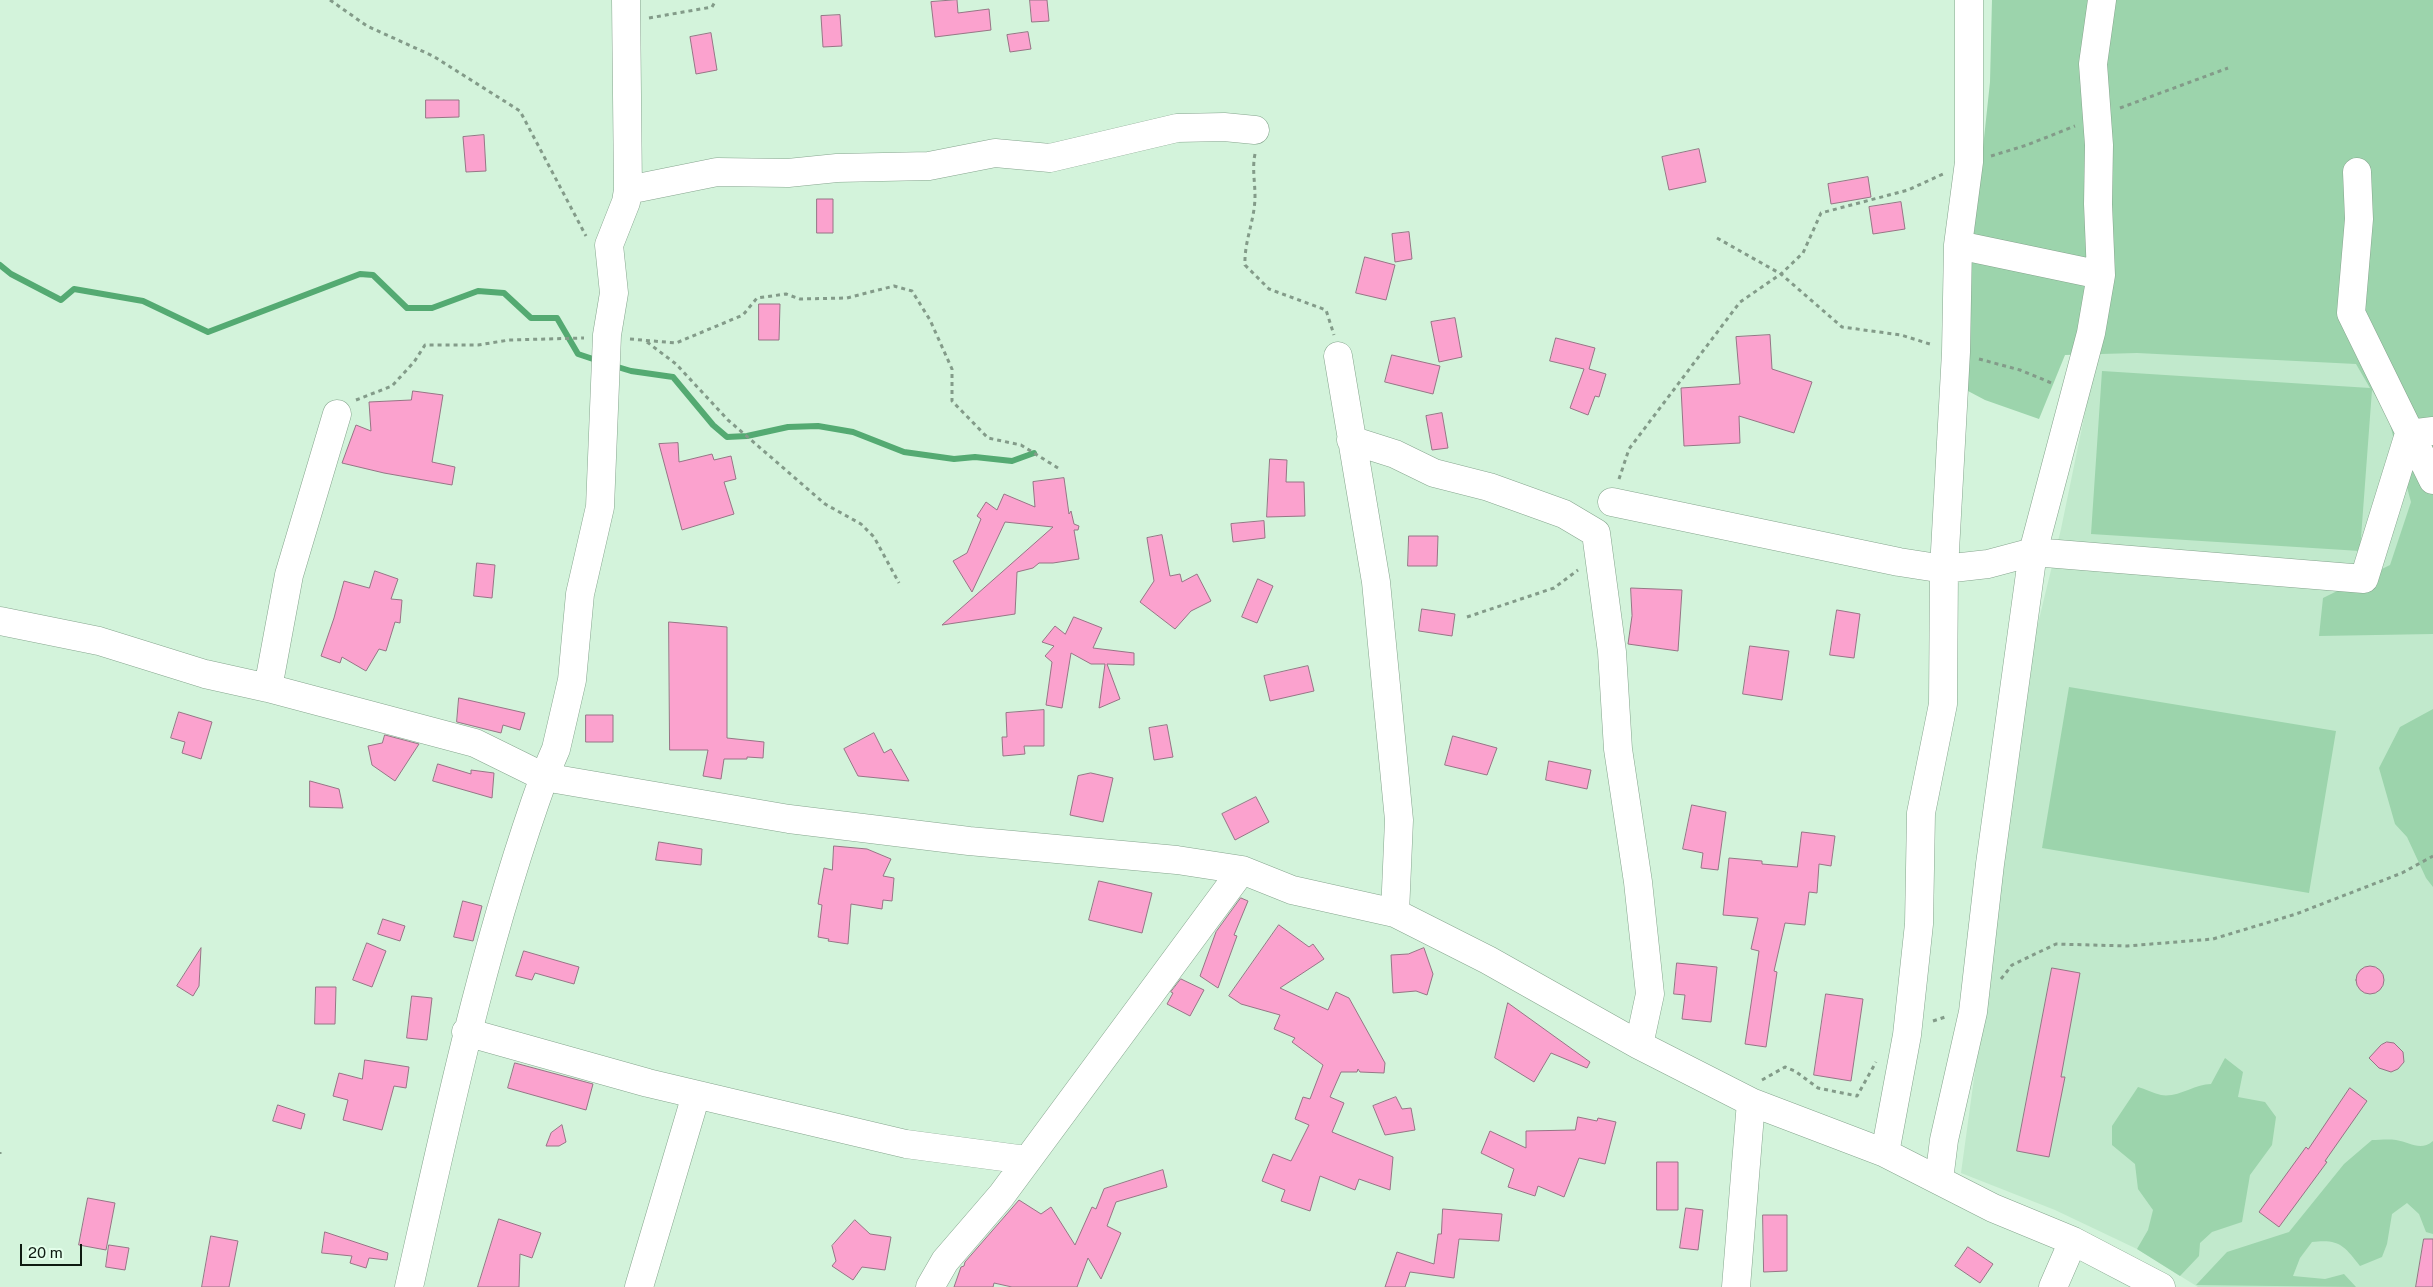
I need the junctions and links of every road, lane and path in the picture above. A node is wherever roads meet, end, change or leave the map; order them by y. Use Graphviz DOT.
graph roads {
  1 [pos="330,0"];
  2 [pos="716,0"];
  3 [pos="1969,0"];
  4 [pos="2102,0"];
  5 [pos="626,12"];
  6 [pos="2228,68"];
  7 [pos="2096,118"];
  8 [pos="1255,130"];
  9 [pos="1969,162"];
  10 [pos="2357,172"];
  11 [pos="628,190"];
  12 [pos="1717,238"];
  13 [pos="1958,245"];
  14 [pos="611,267"];
  15 [pos="1781,274"];
  16 [pos="2102,276"];
  17 [pos="607,335"];
  18 [pos="646,342"];
  19 [pos="1956,352"];
  20 [pos="1338,356"];
  21 [pos="2074,401"];
  22 [pos="337,414"];
  23 [pos="2421,432"];
  24 [pos="1351,440"];
  25 [pos="1058,468"];
  26 [pos="2433,480"];
  27 [pos="1612,502"];
  28 [pos="2033,552"];
  29 [pos="1582,567"];
  30 [pos="1944,569"];
  31 [pos="899,583"];
  32 [pos="1467,617"];
  33 [pos="0,621"];
  34 [pos="268,688"];
  35 [pos="544,777"];
  36 [pos="2433,856"];
  37 [pos="1242,870"];
  38 [pos="1395,913"];
  39 [pos="1973,1012"];
  40 [pos="466,1032"];
  41 [pos="1907,1035"];
  42 [pos="1640,1045"];
  43 [pos="1879,1057"];
  44 [pos="696,1095"];
  45 [pos="1751,1102"];
  46 [pos="1885,1153"];
  47 [pos="1026,1160"];
  48 [pos="1939,1180"];
  49 [pos="2073,1241"];
  50 [pos="409,1287"];
  51 [pos="639,1287"];
  52 [pos="930,1287"];
  53 [pos="1736,1287"];
  54 [pos="2053,1287"];
  55 [pos="2161,1287"];
  1 -- 14 [label="path"];
  2 -- 5 [label="path"];
  3 -- 9 [label="street"];
  4 -- 7 [label="street"];
  5 -- 11 [label="street"];
  6 -- 7 [label="path"];
  7 -- 9 [label="path"];
  7 -- 16 [label="street"];
  8 -- 11 [label="street"];
  8 -- 20 [label="path"];
  9 -- 13 [label="street"];
  9 -- 15 [label="path"];
  10 -- 23 [label="street"];
  11 -- 14 [label="street"];
  12 -- 15 [label="path"];
  13 -- 16 [label="street"];
  13 -- 19 [label="street"];
  14 -- 17 [label="street"];
  15 -- 19 [label="path"];
  15 -- 27 [label="path"];
  16 -- 21 [label="street"];
  17 -- 18 [label="path"];
  17 -- 22 [label="path"];
  17 -- 35 [label="street"];
  18 -- 25 [label="path"];
  18 -- 31 [label="path"];
  19 -- 21 [label="path"];
  19 -- 30 [label="street"];
  20 -- 24 [label="street"];
  21 -- 28 [label="street"];
  22 -- 34 [label="street"];
  23 -- 26 [label="street"];
  23 -- 28 [label="street"];
  24 -- 38 [label="street"];
  24 -- 42 [label="street"];
  27 -- 30 [label="street"];
  28 -- 30 [label="street"];
  28 -- 39 [label="street"];
  29 -- 32 [label="path"];
  30 -- 41 [label="street"];
  33 -- 34 [label="street"];
  34 -- 35 [label="street"];
  35 -- 37 [label="street"];
  35 -- 40 [label="street"];
  36 -- 39 [label="path"];
  37 -- 38 [label="street"];
  37 -- 47 [label="street"];
  38 -- 42 [label="street"];
  39 -- 41 [label="path"];
  39 -- 48 [label="street"];
  40 -- 44 [label="street"];
  40 -- 50 [label="street"];
  41 -- 46 [label="street"];
  42 -- 45 [label="street"];
  43 -- 45 [label="path"];
  44 -- 47 [label="street"];
  44 -- 51 [label="street"];
  45 -- 46 [label="street"];
  45 -- 53 [label="street"];
  46 -- 48 [label="street"];
  47 -- 52 [label="street"];
  48 -- 49 [label="street"];
  49 -- 54 [label="street"];
  49 -- 55 [label="street"];
}
